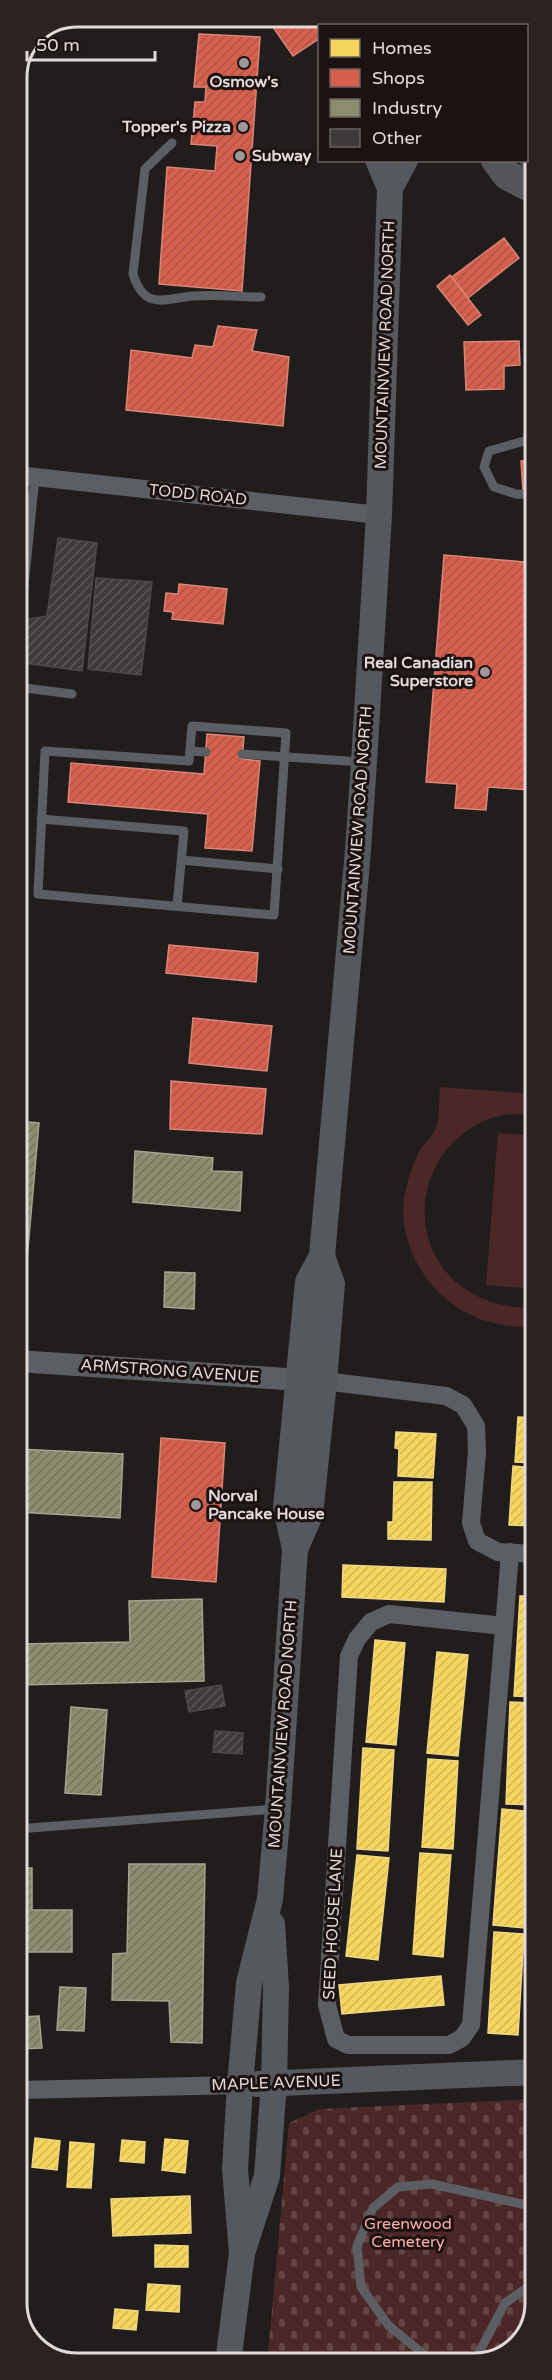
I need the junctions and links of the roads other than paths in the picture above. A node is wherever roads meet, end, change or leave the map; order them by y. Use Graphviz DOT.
graph roads {
  1 [pos="171,143"];
  2 [pos="379,162"];
  3 [pos="404,162"];
  4 [pos="497,162"];
  5 [pos="525,184"];
  6 [pos="390,188"];
  7 [pos="261,297"];
  8 [pos="525,441"];
  9 [pos="27,476"];
  10 [pos="525,494"];
  11 [pos="380,515"];
  12 [pos="27,688"];
  13 [pos="72,694"];
  14 [pos="190,751"];
  15 [pos="206,752"];
  16 [pos="242,754"];
  17 [pos="284,756"];
  18 [pos="364,762"];
  19 [pos="41,819"];
  20 [pos="182,860"];
  21 [pos="278,869"];
  22 [pos="177,906"];
  23 [pos="322,1256"];
  24 [pos="27,1362"];
  25 [pos="298,1380"];
  26 [pos="324,1381"];
  27 [pos="295,1549"];
  28 [pos="510,1552"];
  29 [pos="525,1553"];
  30 [pos="504,1626"];
  31 [pos="278,1809"];
  32 [pos="27,1828"];
  33 [pos="270,1899"];
  34 [pos="525,2072"];
  35 [pos="274,2083"];
  36 [pos="240,2085"];
  37 [pos="27,2090"];
  38 [pos="525,2205"];
  39 [pos="242,2253"];
  40 [pos="525,2289"];
  41 [pos="229,2353"];
  42 [pos="422,2353"];
  43 [pos="479,2353"];
  1 -- 7 [label="lane"];
  2 -- 6 [label="main road, MOUNTAINVIEW ROAD NORTH"];
  3 -- 6 [label="main road, MOUNTAINVIEW ROAD NORTH"];
  4 -- 5 [label="main road"];
  6 -- 11 [label="main road, MOUNTAINVIEW ROAD NORTH"];
  8 -- 10 [label="lane"];
  9 -- 11 [label="street, TODD ROAD"];
  11 -- 18 [label="main road, MOUNTAINVIEW ROAD NORTH"];
  12 -- 13 [label="lane"];
  14 -- 15 [label="lane"];
  14 -- 17 [label="lane"];
  14 -- 19 [label="lane"];
  16 -- 17 [label="lane"];
  17 -- 18 [label="lane"];
  17 -- 21 [label="lane"];
  18 -- 23 [label="main road, MOUNTAINVIEW ROAD NORTH"];
  19 -- 20 [label="lane"];
  19 -- 22 [label="lane"];
  20 -- 21 [label="lane"];
  20 -- 22 [label="lane"];
  21 -- 22 [label="lane"];
  23 -- 25 [label="main road, MOUNTAINVIEW ROAD NORTH"];
  23 -- 26 [label="main road, MOUNTAINVIEW ROAD NORTH"];
  24 -- 25 [label="street, ARMSTRONG AVENUE"];
  25 -- 26 [label="street, ARMSTRONG AVENUE"];
  25 -- 27 [label="main road, MOUNTAINVIEW ROAD NORTH"];
  26 -- 27 [label="main road, MOUNTAINVIEW ROAD NORTH"];
  26 -- 28 [label="street"];
  27 -- 31 [label="main road, MOUNTAINVIEW ROAD NORTH"];
  28 -- 29 [label="street"];
  28 -- 30 [label="street, SEED HOUSE LANE"];
  30 -- 30 [label="street, SEED HOUSE LANE"];
  31 -- 32 [label="lane"];
  31 -- 33 [label="main road, MOUNTAINVIEW ROAD NORTH"];
  33 -- 35 [label="main road, MOUNTAINVIEW ROAD NORTH"];
  33 -- 36 [label="main road, MOUNTAINVIEW ROAD NORTH"];
  34 -- 35 [label="main road, MAPLE AVENUE"];
  35 -- 36 [label="main road, MAPLE AVENUE"];
  35 -- 39 [label="main road, MOUNTAINVIEW ROAD NORTH"];
  36 -- 37 [label="street, MAPLE AVENUE"];
  36 -- 39 [label="main road, MOUNTAINVIEW ROAD NORTH"];
  38 -- 42 [label="lane"];
  39 -- 41 [label="main road, MOUNTAINVIEW ROAD NORTH"];
  40 -- 43 [label="lane"];
}
